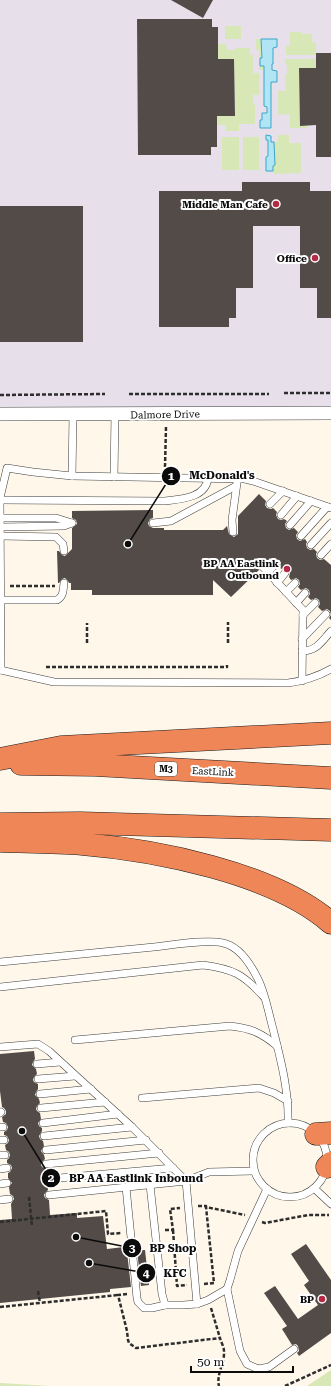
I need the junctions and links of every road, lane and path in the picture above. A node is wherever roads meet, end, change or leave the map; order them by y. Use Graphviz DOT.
graph roads {
  1 [pos="284,393"];
  2 [pos="331,393"];
  3 [pos="105,394"];
  4 [pos="129,394"];
  5 [pos="269,394"];
  6 [pos="0,395"];
  7 [pos="331,413"];
  8 [pos="0,414"];
  9 [pos="73,414"];
  10 [pos="115,414"];
  11 [pos="166,427"];
  12 [pos="0,465"];
  13 [pos="165,467"];
  14 [pos="8,468"];
  15 [pos="72,476"];
  16 [pos="114,476"];
  17 [pos="208,478"];
  18 [pos="237,482"];
  19 [pos="282,491"];
  20 [pos="297,496"];
  21 [pos="0,500"];
  22 [pos="311,501"];
  23 [pos="270,504"];
  24 [pos="329,508"];
  25 [pos="281,515"];
  26 [pos="1,518"];
  27 [pos="153,523"];
  28 [pos="331,523"];
  29 [pos="290,525"];
  30 [pos="0,527"];
  31 [pos="233,532"];
  32 [pos="1,536"];
  33 [pos="301,536"];
  34 [pos="331,544"];
  35 [pos="311,545"];
  36 [pos="64,551"];
  37 [pos="321,555"];
  38 [pos="276,564"];
  39 [pos="262,566"];
  40 [pos="268,572"];
  41 [pos="285,573"];
  42 [pos="277,582"];
  43 [pos="295,583"];
  44 [pos="62,585"];
  45 [pos="1,586"];
  46 [pos="286,592"];
  47 [pos="305,593"];
  48 [pos="1,600"];
  49 [pos="296,603"];
  50 [pos="314,603"];
  51 [pos="326,614"];
  52 [pos="303,615"];
  53 [pos="228,622"];
  54 [pos="87,623"];
  55 [pos="331,631"];
  56 [pos="302,639"];
  57 [pos="86,643"];
  58 [pos="228,643"];
  59 [pos="302,651"];
  60 [pos="227,665"];
  61 [pos="46,667"];
  62 [pos="331,669"];
  63 [pos="1,670"];
  64 [pos="302,681"];
  65 [pos="331,732"];
  66 [pos="0,759"];
  67 [pos="0,764"];
  68 [pos="331,778"];
  69 [pos="0,824"];
  70 [pos="331,830"];
  71 [pos="0,841"];
  72 [pos="331,923"];
  73 [pos="0,962"];
  74 [pos="0,987"];
  75 [pos="265,998"];
  76 [pos="76,1040"];
  77 [pos="0,1047"];
  78 [pos="278,1047"];
  79 [pos="60,1062"];
  80 [pos="37,1064"];
  81 [pos="75,1076"];
  82 [pos="38,1079"];
  83 [pos="91,1090"];
  84 [pos="40,1094"];
  85 [pos="142,1098"];
  86 [pos="288,1101"];
  87 [pos="105,1102"];
  88 [pos="41,1108"];
  89 [pos="118,1114"];
  90 [pos="43,1123"];
  91 [pos="288,1123"];
  92 [pos="132,1127"];
  93 [pos="324,1133"];
  94 [pos="44,1136"];
  95 [pos="146,1140"];
  96 [pos="46,1150"];
  97 [pos="159,1153"];
  98 [pos="46,1164"];
  99 [pos="329,1165"];
  100 [pos="173,1168"];
  101 [pos="253,1171"];
  102 [pos="48,1179"];
  103 [pos="186,1181"];
  104 [pos="150,1185"];
  105 [pos="126,1187"];
  106 [pos="267,1189"];
  107 [pos="315,1189"];
  108 [pos="49,1195"];
  109 [pos="29,1197"];
  110 [pos="9,1199"];
  111 [pos="0,1200"];
  112 [pos="331,1204"];
  113 [pos="188,1207"];
  114 [pos="331,1215"];
  115 [pos="32,1218"];
  116 [pos="253,1218"];
  117 [pos="0,1222"];
  118 [pos="32,1226"];
  119 [pos="156,1231"];
  120 [pos="130,1232"];
  121 [pos="205,1284"];
  122 [pos="227,1289"];
  123 [pos="38,1291"];
  124 [pos="136,1293"];
  125 [pos="118,1295"];
  126 [pos="208,1300"];
  127 [pos="40,1303"];
  128 [pos="197,1304"];
  129 [pos="165,1305"];
  130 [pos="0,1307"];
  131 [pos="220,1338"];
  132 [pos="294,1350"];
  133 [pos="331,1365"];
  134 [pos="219,1386"];
  135 [pos="285,1386"];
  1 -- 2 [label="path"];
  3 -- 6 [label="path"];
  4 -- 5 [label="path"];
  7 -- 10 [label="street, Dalmore Drive"];
  8 -- 9 [label="street, Dalmore Drive"];
  9 -- 10 [label="street, Dalmore Drive"];
  9 -- 15 [label="lane"];
  10 -- 16 [label="lane"];
  11 -- 13 [label="path"];
  12 -- 14 [label="lane"];
  14 -- 15 [label="lane"];
  14 -- 21 [label="lane"];
  15 -- 16 [label="lane"];
  16 -- 17 [label="lane"];
  17 -- 18 [label="lane"];
  17 -- 21 [label="lane"];
  18 -- 19 [label="lane"];
  18 -- 27 [label="lane"];
  18 -- 31 [label="lane"];
  19 -- 20 [label="lane"];
  19 -- 23 [label="lane"];
  20 -- 22 [label="lane"];
  20 -- 25 [label="lane"];
  21 -- 26 [label="lane"];
  22 -- 24 [label="lane"];
  22 -- 29 [label="lane"];
  24 -- 33 [label="lane"];
  26 -- 30 [label="lane"];
  26 -- 30 [label="lane"];
  28 -- 35 [label="lane"];
  30 -- 32 [label="lane"];
  32 -- 36 [label="lane"];
  32 -- 45 [label="lane"];
  34 -- 37 [label="lane"];
  38 -- 40 [label="lane"];
  39 -- 40 [label="lane"];
  40 -- 42 [label="lane"];
  41 -- 42 [label="lane"];
  42 -- 46 [label="lane"];
  43 -- 46 [label="lane"];
  44 -- 45 [label="path"];
  44 -- 48 [label="lane"];
  45 -- 48 [label="lane"];
  46 -- 49 [label="lane"];
  47 -- 49 [label="lane"];
  48 -- 63 [label="lane"];
  49 -- 52 [label="lane"];
  50 -- 52 [label="lane"];
  51 -- 56 [label="lane"];
  52 -- 56 [label="lane"];
  53 -- 58 [label="path"];
  54 -- 57 [label="path"];
  55 -- 59 [label="lane"];
  56 -- 59 [label="lane"];
  59 -- 64 [label="lane"];
  60 -- 61 [label="path"];
  62 -- 64 [label="lane"];
  63 -- 64 [label="lane"];
  65 -- 66 [label="highway"];
  67 -- 68 [label="highway, EastLink / M3"];
  69 -- 70 [label="highway"];
  71 -- 72 [label="highway"];
  73 -- 75 [label="lane"];
  74 -- 75 [label="lane"];
  75 -- 78 [label="lane"];
  76 -- 78 [label="lane"];
  77 -- 79 [label="lane"];
  78 -- 86 [label="lane"];
  79 -- 80 [label="lane"];
  79 -- 81 [label="lane"];
  81 -- 82 [label="lane"];
  81 -- 83 [label="lane"];
  83 -- 84 [label="lane"];
  83 -- 87 [label="lane"];
  85 -- 86 [label="lane"];
  86 -- 91 [label="lane"];
  87 -- 88 [label="lane"];
  87 -- 89 [label="lane"];
  89 -- 90 [label="lane"];
  89 -- 92 [label="lane"];
  91 -- 93 [label="lane"];
  91 -- 101 [label="lane"];
  92 -- 94 [label="lane"];
  92 -- 95 [label="lane"];
  93 -- 99 [label="lane"];
  95 -- 96 [label="lane"];
  95 -- 97 [label="lane"];
  97 -- 98 [label="lane"];
  97 -- 100 [label="lane"];
  99 -- 107 [label="lane"];
  100 -- 102 [label="lane"];
  100 -- 103 [label="lane"];
  101 -- 103 [label="lane"];
  101 -- 106 [label="lane"];
  103 -- 104 [label="lane"];
  103 -- 113 [label="lane"];
  104 -- 105 [label="lane"];
  104 -- 119 [label="lane"];
  105 -- 108 [label="lane"];
  105 -- 120 [label="lane"];
  106 -- 107 [label="lane"];
  106 -- 116 [label="lane"];
  107 -- 112 [label="lane"];
  109 -- 115 [label="path"];
  110 -- 111 [label="lane"];
  113 -- 116 [label="path"];
  113 -- 119 [label="path"];
  113 -- 128 [label="lane"];
  114 -- 116 [label="path"];
  115 -- 117 [label="path"];
  115 -- 118 [label="path"];
  115 -- 120 [label="path"];
  116 -- 122 [label="lane"];
  119 -- 129 [label="lane"];
  120 -- 124 [label="lane"];
  121 -- 126 [label="path"];
  122 -- 126 [label="lane"];
  122 -- 132 [label="lane"];
  123 -- 127 [label="path"];
  124 -- 125 [label="path"];
  124 -- 129 [label="lane"];
  125 -- 127 [label="path"];
  125 -- 131 [label="path"];
  126 -- 128 [label="lane"];
  126 -- 131 [label="path"];
  127 -- 130 [label="path"];
  128 -- 129 [label="lane"];
  131 -- 134 [label="path"];
  133 -- 135 [label="path"];
}
